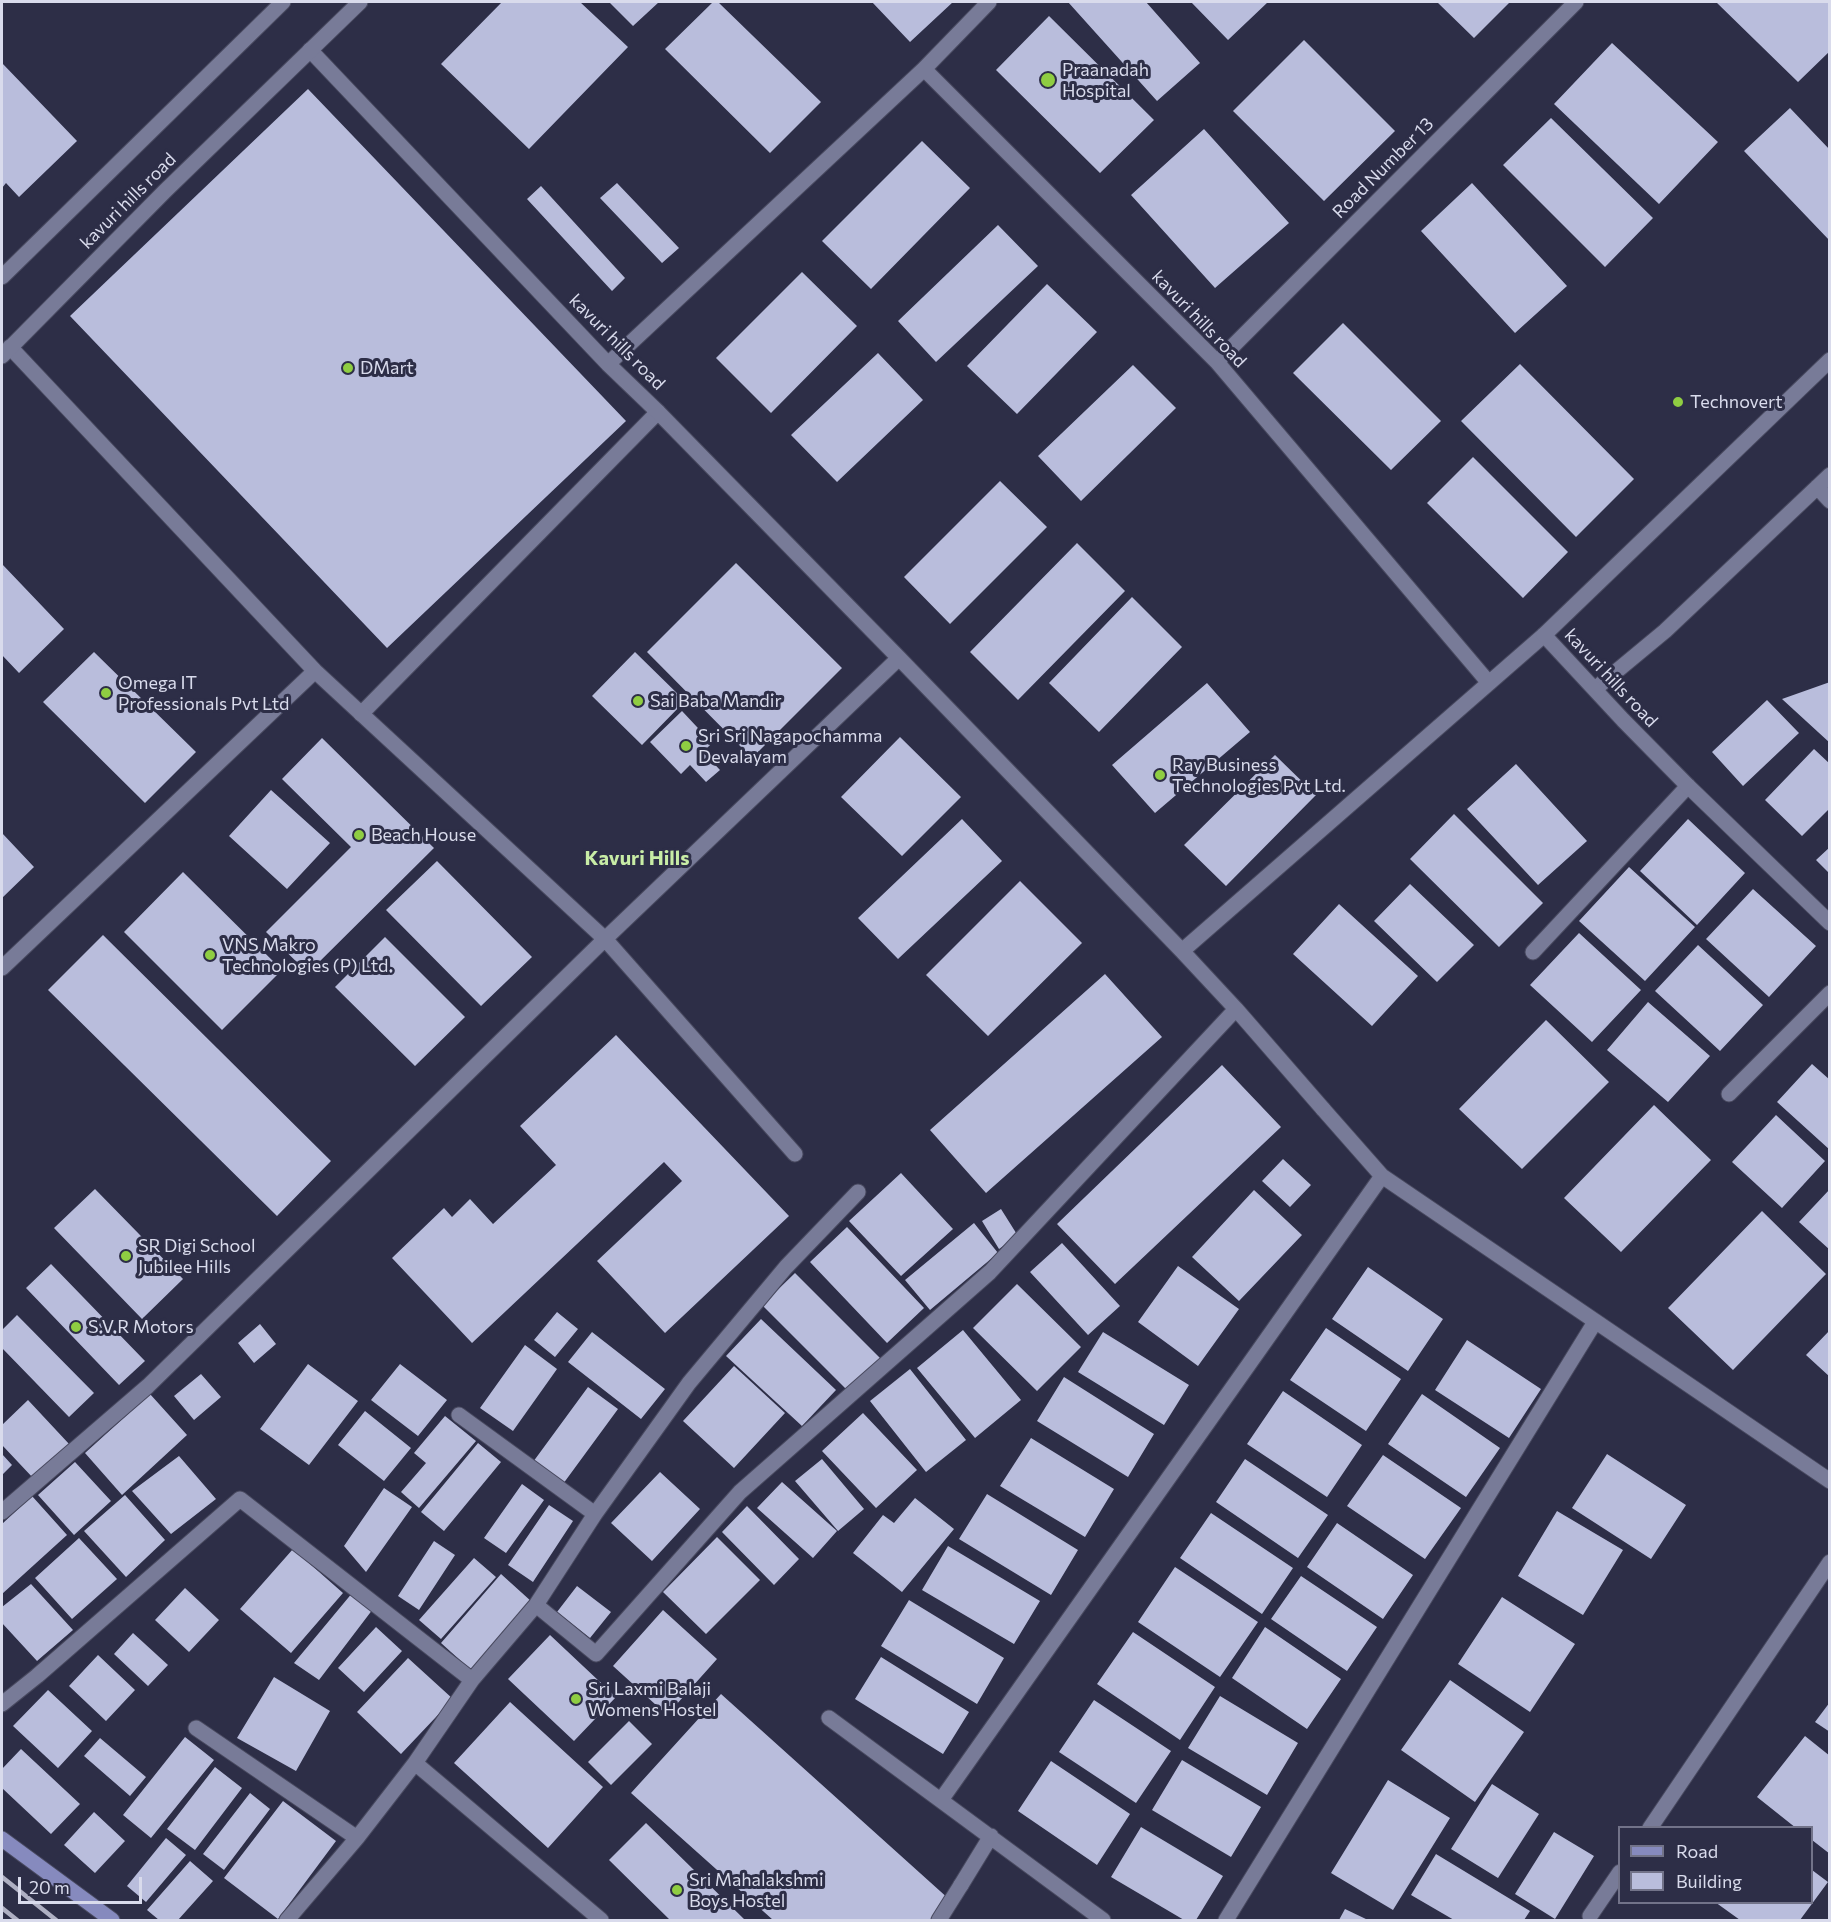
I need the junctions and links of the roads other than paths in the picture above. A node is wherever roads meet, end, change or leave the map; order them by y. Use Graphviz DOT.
graph roads {
  1 [pos="283,2"];
  2 [pos="360,2"];
  3 [pos="989,2"];
  4 [pos="1576,2"];
  5 [pos="310,50"];
  6 [pos="924,69"];
  7 [pos="2,277"];
  8 [pos="6,352"];
  9 [pos="1830,360"];
  10 [pos="1217,362"];
  11 [pos="608,364"];
  12 [pos="658,412"];
  13 [pos="1830,475"];
  14 [pos="1817,487"];
  15 [pos="1830,501"];
  16 [pos="1544,635"];
  17 [pos="899,658"];
  18 [pos="315,671"];
  19 [pos="1489,683"];
  20 [pos="1595,689"];
  21 [pos="361,714"];
  22 [pos="1688,786"];
  23 [pos="1830,923"];
  24 [pos="605,939"];
  25 [pos="1182,951"];
  26 [pos="1533,952"];
  27 [pos="2,968"];
  28 [pos="1830,993"];
  29 [pos="1236,1010"];
  30 [pos="1729,1094"];
  31 [pos="795,1154"];
  32 [pos="1382,1176"];
  33 [pos="858,1192"];
  34 [pos="1594,1322"];
  35 [pos="459,1415"];
  36 [pos="1830,1481"];
  37 [pos="2,1512"];
  38 [pos="595,1514"];
  39 [pos="1830,1562"];
  40 [pos="536,1605"];
  41 [pos="472,1680"];
  42 [pos="2,1704"];
  43 [pos="829,1718"];
  44 [pos="196,1728"];
  45 [pos="415,1763"];
  46 [pos="941,1800"];
  47 [pos="1651,1826"];
  48 [pos="991,1836"];
  49 [pos="357,1838"];
  50 [pos="2,1839"];
  51 [pos="1618,1875"];
  52 [pos="1590,1916"];
  53 [pos="112,1920"];
  54 [pos="287,1920"];
  55 [pos="601,1920"];
  56 [pos="939,1920"];
  57 [pos="1103,1920"];
  58 [pos="1226,1920"];
  1 -- 7 [label="street, kavuri hills road"];
  2 -- 5 [label="street, kavuri hills road"];
  3 -- 6 [label="street"];
  4 -- 10 [label="street, Road Number 13"];
  5 -- 8 [label="street, kavuri hills road"];
  5 -- 11 [label="street, kavuri hills road"];
  6 -- 10 [label="street, kavuri hills road"];
  6 -- 11 [label="street"];
  8 -- 18 [label="street"];
  9 -- 16 [label="street, kavuri hills road"];
  10 -- 19 [label="street, kavuri hills road"];
  11 -- 12 [label="street, kavuri hills road"];
  12 -- 17 [label="street, kavuri hills road"];
  12 -- 21 [label="street"];
  13 -- 14 [label="street"];
  14 -- 15 [label="street"];
  14 -- 20 [label="street"];
  16 -- 19 [label="street"];
  16 -- 20 [label="street, kavuri hills road"];
  17 -- 24 [label="street"];
  17 -- 25 [label="street, kavuri hills road"];
  18 -- 21 [label="street"];
  18 -- 27 [label="street"];
  19 -- 25 [label="street"];
  20 -- 22 [label="street, kavuri hills road"];
  21 -- 24 [label="street"];
  22 -- 23 [label="street, kavuri hills road"];
  22 -- 26 [label="street"];
  24 -- 31 [label="street"];
  24 -- 37 [label="street"];
  25 -- 29 [label="street, kavuri hills road"];
  28 -- 30 [label="street"];
  29 -- 32 [label="street, kavuri hills road"];
  29 -- 40 [label="street"];
  32 -- 34 [label="street, kavuri hills road"];
  32 -- 46 [label="street"];
  33 -- 38 [label="street"];
  34 -- 36 [label="street, kavuri hills road"];
  34 -- 58 [label="street"];
  35 -- 38 [label="street"];
  38 -- 40 [label="street"];
  39 -- 47 [label="street"];
  40 -- 41 [label="street"];
  41 -- 42 [label="street"];
  41 -- 45 [label="street"];
  43 -- 46 [label="street"];
  44 -- 49 [label="street"];
  45 -- 49 [label="street"];
  45 -- 55 [label="street"];
  46 -- 48 [label="street"];
  48 -- 56 [label="street"];
  48 -- 57 [label="street"];
  49 -- 54 [label="street"];
  50 -- 53 [label="main road"];
  51 -- 52 [label="street"];
}
